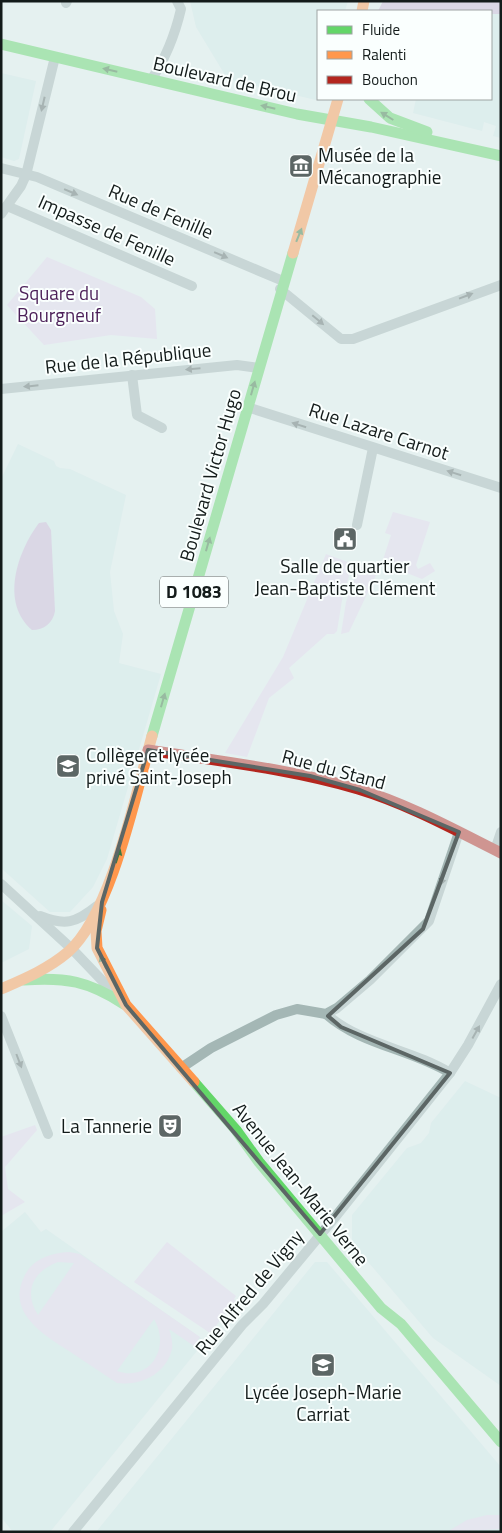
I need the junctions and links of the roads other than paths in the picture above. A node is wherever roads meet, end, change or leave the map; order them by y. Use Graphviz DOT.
graph roads {
  1 [pos="177,1"];
  2 [pos="1,44"];
  3 [pos="55,57"];
  4 [pos="151,80"];
  5 [pos="338,100"];
  6 [pos="370,100"];
  7 [pos="332,119"];
  8 [pos="482,151"];
  9 [pos="501,156"];
  10 [pos="1,168"];
  11 [pos="26,175"];
  12 [pos="4,210"];
  13 [pos="282,285"];
  14 [pos="501,285"];
  15 [pos="192,286"];
  16 [pos="259,368"];
  17 [pos="132,375"];
  18 [pos="1,389"];
  19 [pos="248,407"];
  20 [pos="162,428"];
  21 [pos="373,448"];
  22 [pos="501,488"];
  23 [pos="357,525"];
  24 [pos="148,750"];
  25 [pos="459,832"];
  26 [pos="501,832"];
  27 [pos="498,851"];
  28 [pos="1,884"];
  29 [pos="102,902"];
  30 [pos="34,914"];
  31 [pos="73,950"];
  32 [pos="24,980"];
  33 [pos="501,984"];
  34 [pos="1,990"];
  35 [pos="126,1005"];
  36 [pos="326,1014"];
  37 [pos="1,1016"];
  38 [pos="181,1068"];
  39 [pos="450,1074"];
  40 [pos="48,1134"];
  41 [pos="320,1234"];
  42 [pos="501,1442"];
  43 [pos="73,1532"];
  1 -- 4 [label="street"];
  2 -- 3 [label="main road, Boulevard de Brou"];
  4 -- 3 [label="main road, Boulevard de Brou, one-way"];
  3 -- 11 [label="street, one-way"];
  7 -- 4 [label="main road, Boulevard de Brou, one-way"];
  5 -- 7 [label="main road, D 1083"];
  8 -- 6 [label="main road, one-way"];
  7 -- 8 [label="main road, Boulevard de Brou"];
  13 -- 7 [label="main road, Boulevard Victor Hugo / D 1083, one-way"];
  8 -- 9 [label="main road, Boulevard de Brou"];
  10 -- 11 [label="street, Rue de Fenille"];
  11 -- 12 [label="street"];
  11 -- 13 [label="street, Rue de Fenille, one-way"];
  12 -- 15 [label="street, Impasse de Fenille"];
  13 -- 14 [label="street, Rue de Fenille, one-way"];
  13 -- 16 [label="main road, Boulevard Victor Hugo / D 1083"];
  16 -- 17 [label="street, Rue de la République, one-way"];
  19 -- 16 [label="main road, Boulevard Victor Hugo / D 1083, one-way"];
  17 -- 18 [label="street, Rue de la République, one-way"];
  17 -- 20 [label="street"];
  21 -- 19 [label="street, Rue Lazare Carnot, one-way"];
  24 -- 19 [label="main road, Boulevard Victor Hugo / D 1083, one-way"];
  22 -- 21 [label="street, Rue Lazare Carnot, one-way"];
  21 -- 23 [label="street"];
  24 -- 25 [label="main road, Rue du Stand"];
  29 -- 24 [label="main road, Boulevard Victor Hugo / D 1083, one-way"];
  25 -- 27 [label="main road, Rue du Stand"];
  25 -- 36 [label="street, one-way"];
  26 -- 27 [label="street"];
  28 -- 30 [label="street, Avenue Jean-Marie Verne"];
  29 -- 30 [label="street"];
  29 -- 31 [label="main road, Boulevard Victor Hugo / D 1083"];
  35 -- 29 [label="main road, one-way"];
  30 -- 31 [label="street, Avenue Jean-Marie Verne"];
  31 -- 32 [label="main road, D 1083"];
  31 -- 35 [label="street, Avenue Jean-Marie Verne"];
  32 -- 34 [label="main road, D 1083"];
  32 -- 35 [label="main road"];
  39 -- 33 [label="street, Rue Alfred de Vigny, one-way"];
  35 -- 38 [label="main road, Avenue Jean-Marie Verne"];
  36 -- 38 [label="street"];
  36 -- 39 [label="street"];
  37 -- 40 [label="street, one-way"];
  38 -- 41 [label="main road, Avenue Jean-Marie Verne"];
  39 -- 41 [label="street, Rue Alfred de Vigny"];
  41 -- 42 [label="main road, Avenue Jean-Marie Verne"];
  41 -- 43 [label="street, Rue Alfred de Vigny"];
}
